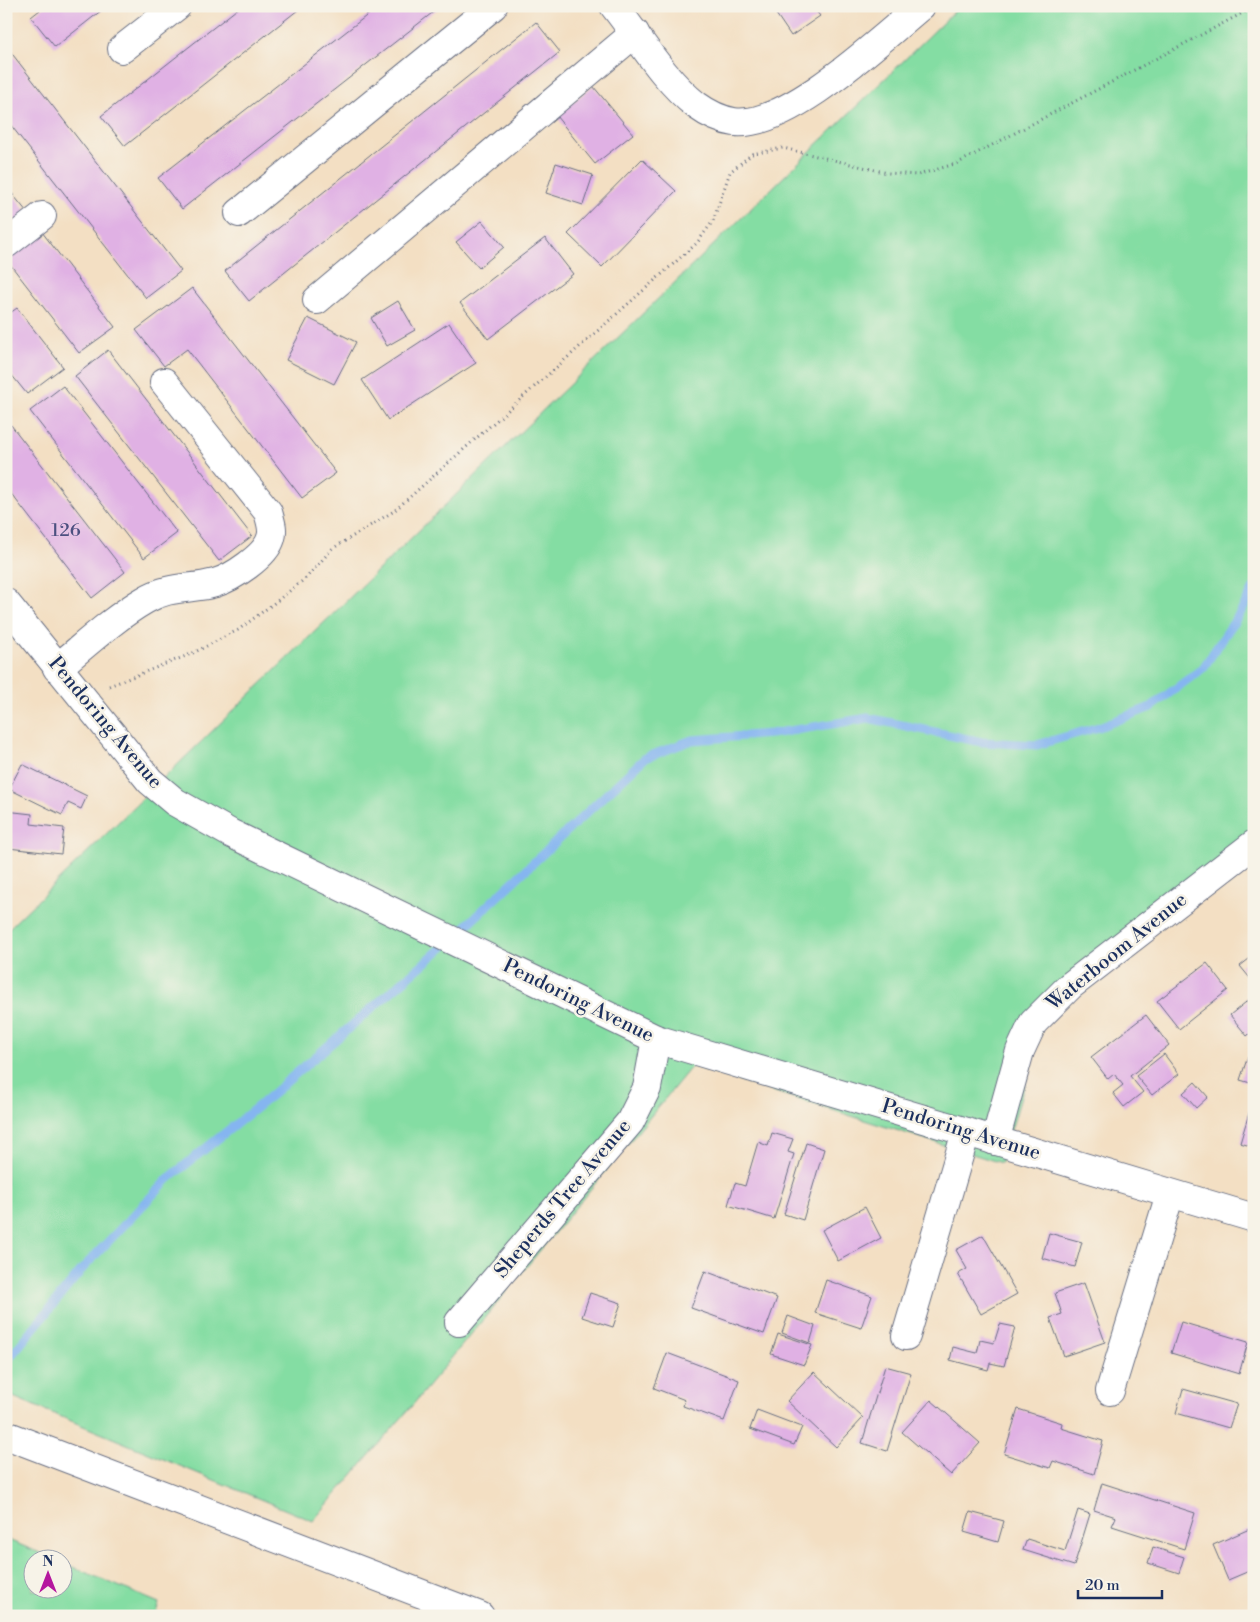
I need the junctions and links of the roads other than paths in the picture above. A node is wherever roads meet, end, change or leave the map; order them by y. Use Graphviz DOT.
graph roads {
  1 [pos="177,6"];
  2 [pos="493,6"];
  3 [pos="614,6"];
  4 [pos="921,6"];
  5 [pos="635,33"];
  6 [pos="122,49"];
  7 [pos="239,213"];
  8 [pos="42,216"];
  9 [pos="6,244"];
  10 [pos="317,300"];
  11 [pos="164,382"];
  12 [pos="6,603"];
  13 [pos="57,668"];
  14 [pos="1254,844"];
  15 [pos="656,1039"];
  16 [pos="966,1132"];
  17 [pos="995,1141"];
  18 [pos="1170,1194"];
  19 [pos="1254,1218"];
  20 [pos="459,1322"];
  21 [pos="906,1336"];
  22 [pos="1110,1391"];
  23 [pos="6,1435"];
  24 [pos="480,1616"];
  1 -- 6 [label="main road"];
  2 -- 7 [label="main road"];
  3 -- 5 [label="main road"];
  4 -- 5 [label="main road"];
  5 -- 10 [label="main road"];
  8 -- 9 [label="main road"];
  11 -- 13 [label="main road"];
  12 -- 13 [label="main road, Pendoring Avenue"];
  13 -- 15 [label="main road, Pendoring Avenue"];
  14 -- 17 [label="main road, Waterboom Avenue"];
  15 -- 16 [label="main road, Pendoring Avenue"];
  15 -- 20 [label="main road, Sheperds Tree Avenue"];
  16 -- 17 [label="main road, Pendoring Avenue"];
  16 -- 21 [label="main road"];
  17 -- 18 [label="main road, Pendoring Avenue"];
  18 -- 19 [label="main road, Pendoring Avenue"];
  18 -- 22 [label="main road"];
  23 -- 24 [label="main road"];
}
